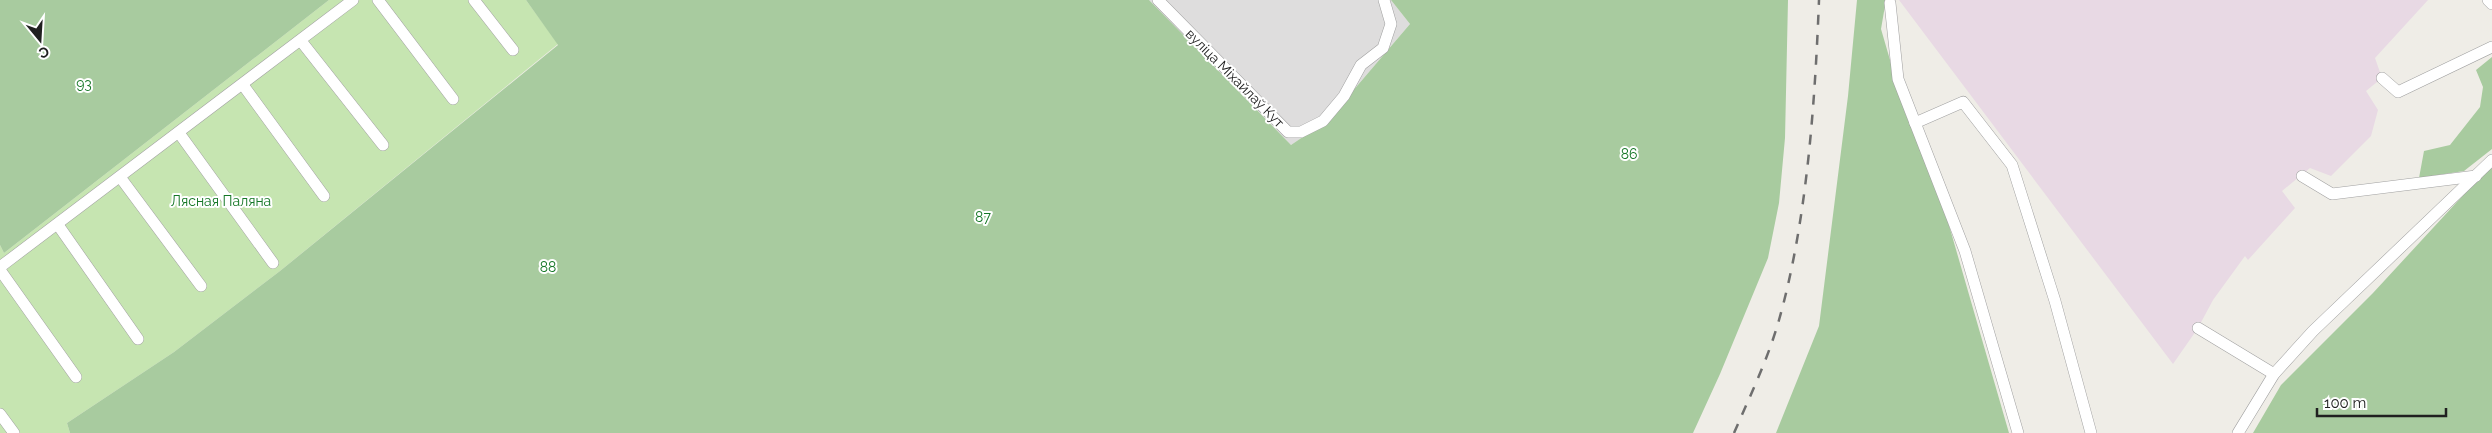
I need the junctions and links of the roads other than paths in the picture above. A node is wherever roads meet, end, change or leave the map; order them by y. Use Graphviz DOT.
graph roads {
  1 [pos="354,0"];
  2 [pos="378,0"];
  3 [pos="474,0"];
  4 [pos="1158,0"];
  5 [pos="1384,0"];
  6 [pos="2488,0"];
  7 [pos="1890,3"];
  8 [pos="2492,4"];
  9 [pos="301,41"];
  10 [pos="2492,47"];
  11 [pos="513,50"];
  12 [pos="2382,78"];
  13 [pos="243,85"];
  14 [pos="453,99"];
  15 [pos="1915,123"];
  16 [pos="180,133"];
  17 [pos="383,145"];
  18 [pos="2492,160"];
  19 [pos="2302,176"];
  20 [pos="2476,176"];
  21 [pos="120,177"];
  22 [pos="324,196"];
  23 [pos="58,225"];
  24 [pos="273,263"];
  25 [pos="1,265"];
  26 [pos="201,286"];
  27 [pos="2198,328"];
  28 [pos="138,339"];
  29 [pos="2274,374"];
  30 [pos="76,377"];
  31 [pos="0,414"];
  32 [pos="14,433"];
  33 [pos="2018,433"];
  34 [pos="2091,433"];
  35 [pos="2238,433"];
  1 -- 9 [label="street"];
  2 -- 14 [label="street"];
  3 -- 11 [label="street"];
  4 -- 5 [label="street, вуліца Міхайлаў Кут"];
  6 -- 8 [label="street"];
  7 -- 15 [label="street"];
  9 -- 13 [label="street"];
  9 -- 17 [label="street"];
  10 -- 12 [label="street"];
  13 -- 16 [label="street"];
  13 -- 22 [label="street"];
  15 -- 33 [label="street"];
  15 -- 34 [label="street"];
  16 -- 21 [label="street"];
  16 -- 24 [label="street"];
  18 -- 20 [label="street"];
  19 -- 20 [label="street"];
  20 -- 29 [label="street"];
  21 -- 23 [label="street"];
  21 -- 26 [label="street"];
  23 -- 25 [label="street"];
  23 -- 28 [label="street"];
  25 -- 30 [label="street"];
  27 -- 29 [label="street"];
  29 -- 35 [label="street"];
  31 -- 32 [label="street"];
}
